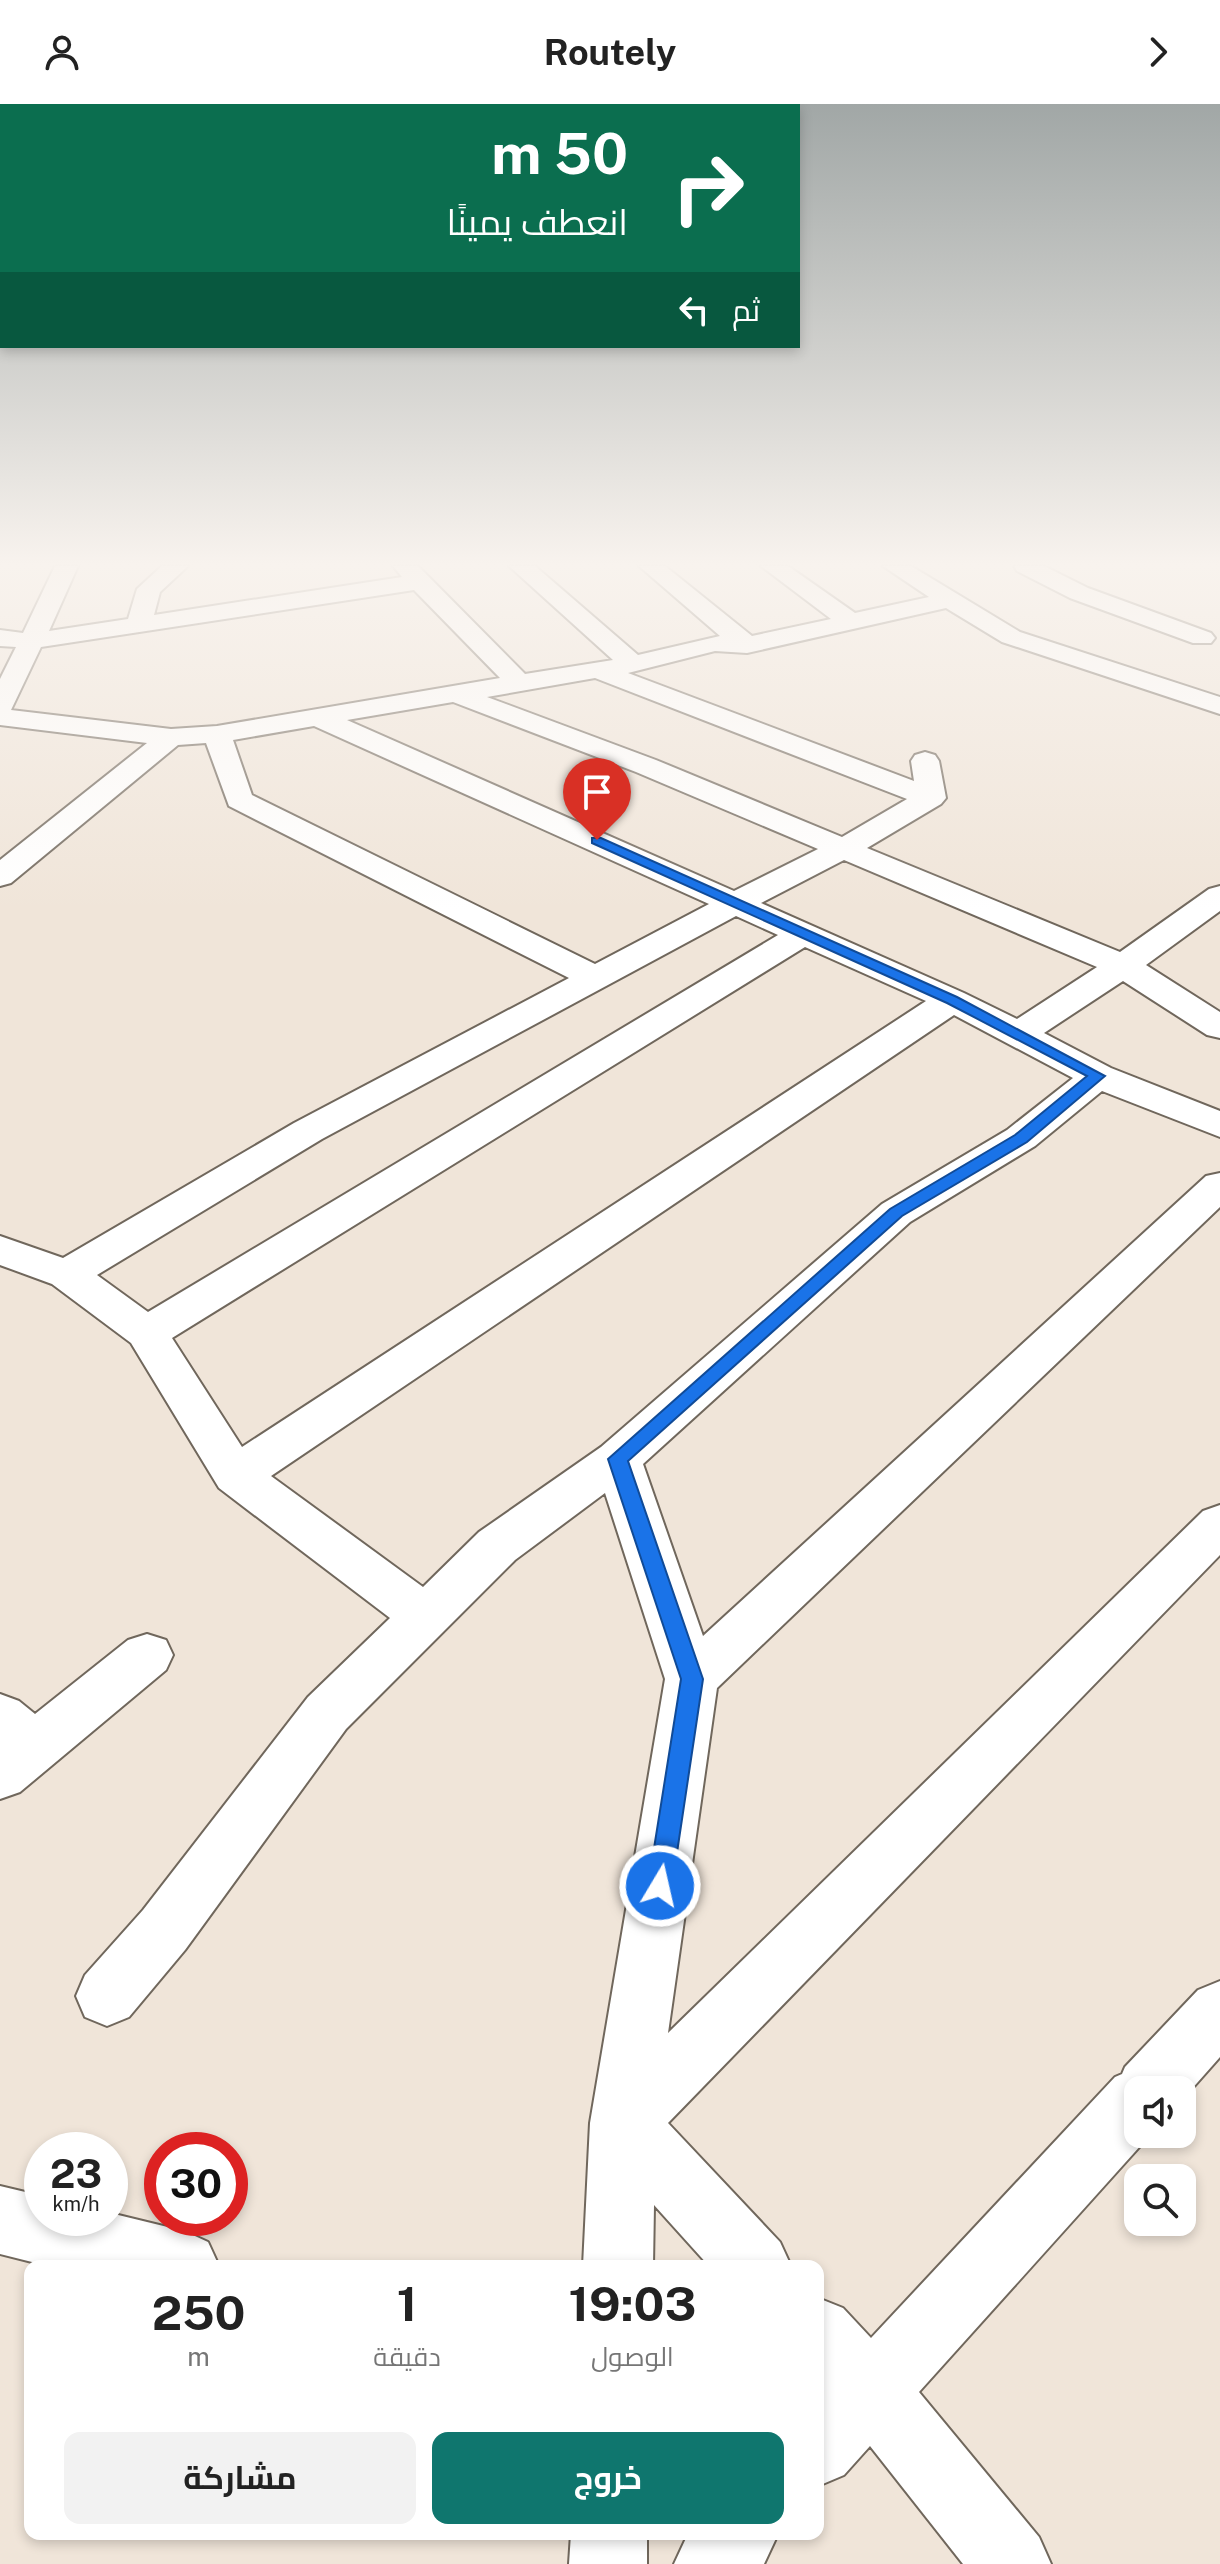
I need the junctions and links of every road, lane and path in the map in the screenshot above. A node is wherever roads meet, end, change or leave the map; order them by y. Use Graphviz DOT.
graph roads {
  1 [pos="6,681"];
  2 [pos="526,681"];
  3 [pos="624,681"];
  4 [pos="1144,681"];
  5 [pos="518,682"];
  6 [pos="454,693"];
  7 [pos="1220,706"];
  8 [pos="0,707"];
  9 [pos="0,717"];
  10 [pos="317,717"];
  11 [pos="217,734"];
  12 [pos="171,737"];
  13 [pos="925,761"];
  14 [pos="931,798"];
  15 [pos="843,849"];
  16 [pos="0,876"];
  17 [pos="1220,896"];
  18 [pos="737,902"];
  19 [pos="801,935"];
  20 [pos="1123,966"];
  21 [pos="595,977"];
  22 [pos="952,1000"];
  23 [pos="1220,1027"];
  24 [pos="1017,1035"];
  25 [pos="1098,1076"];
  26 [pos="1220,1125"];
  27 [pos="1220,1185"];
  28 [pos="0,1250"];
  29 [pos="67,1274"];
  30 [pos="147,1333"];
  31 [pos="618,1459"];
  32 [pos="236,1475"];
  33 [pos="1220,1524"];
  34 [pos="427,1618"];
  35 [pos="147,1655"];
  36 [pos="692,1679"];
  37 [pos="12,1746"];
  38 [pos="107,1996"];
  39 [pos="1220,2011"];
  40 [pos="1161,2076"];
  41 [pos="1124,2115"];
  42 [pos="623,2123"];
  43 [pos="0,2220"];
  44 [pos="160,2260"];
  45 [pos="618,2260"];
  46 [pos="750,2260"];
  47 [pos="824,2339"];
  48 [pos="872,2391"];
  49 [pos="824,2443"];
  50 [pos="609,2540"];
  51 [pos="735,2540"];
  52 [pos="608,2564"];
  53 [pos="713,2564"];
  54 [pos="1012,2564"];
  1 -- 8 [label="street"];
  2 -- 5 [label="street"];
  3 -- 14 [label="street"];
  4 -- 7 [label="street"];
  5 -- 6 [label="street"];
  6 -- 10 [label="street"];
  6 -- 15 [label="street"];
  9 -- 12 [label="street"];
  10 -- 11 [label="street"];
  10 -- 18 [label="street"];
  11 -- 12 [label="street"];
  11 -- 21 [label="street"];
  12 -- 16 [label="street"];
  13 -- 14 [label="street"];
  14 -- 15 [label="street"];
  15 -- 18 [label="street"];
  15 -- 20 [label="street"];
  17 -- 20 [label="street"];
  18 -- 19 [label="street"];
  18 -- 21 [label="street"];
  19 -- 22 [label="street"];
  19 -- 30 [label="street"];
  20 -- 23 [label="street"];
  20 -- 24 [label="street"];
  21 -- 29 [label="street"];
  22 -- 24 [label="street"];
  22 -- 32 [label="street"];
  24 -- 25 [label="street"];
  25 -- 26 [label="street"];
  25 -- 31 [label="street"];
  27 -- 36 [label="street"];
  28 -- 29 [label="street"];
  29 -- 30 [label="street"];
  30 -- 32 [label="street"];
  31 -- 34 [label="street"];
  31 -- 36 [label="street"];
  32 -- 34 [label="street"];
  33 -- 42 [label="street"];
  34 -- 38 [label="street"];
  35 -- 37 [label="street"];
  36 -- 42 [label="street"];
  39 -- 40 [label="street"];
  41 -- 48 [label="street"];
  42 -- 45 [label="street"];
  42 -- 46 [label="street"];
  43 -- 44 [label="street"];
  47 -- 48 [label="street"];
  48 -- 49 [label="street"];
  48 -- 54 [label="street"];
  50 -- 52 [label="street"];
  51 -- 53 [label="street"];
}
